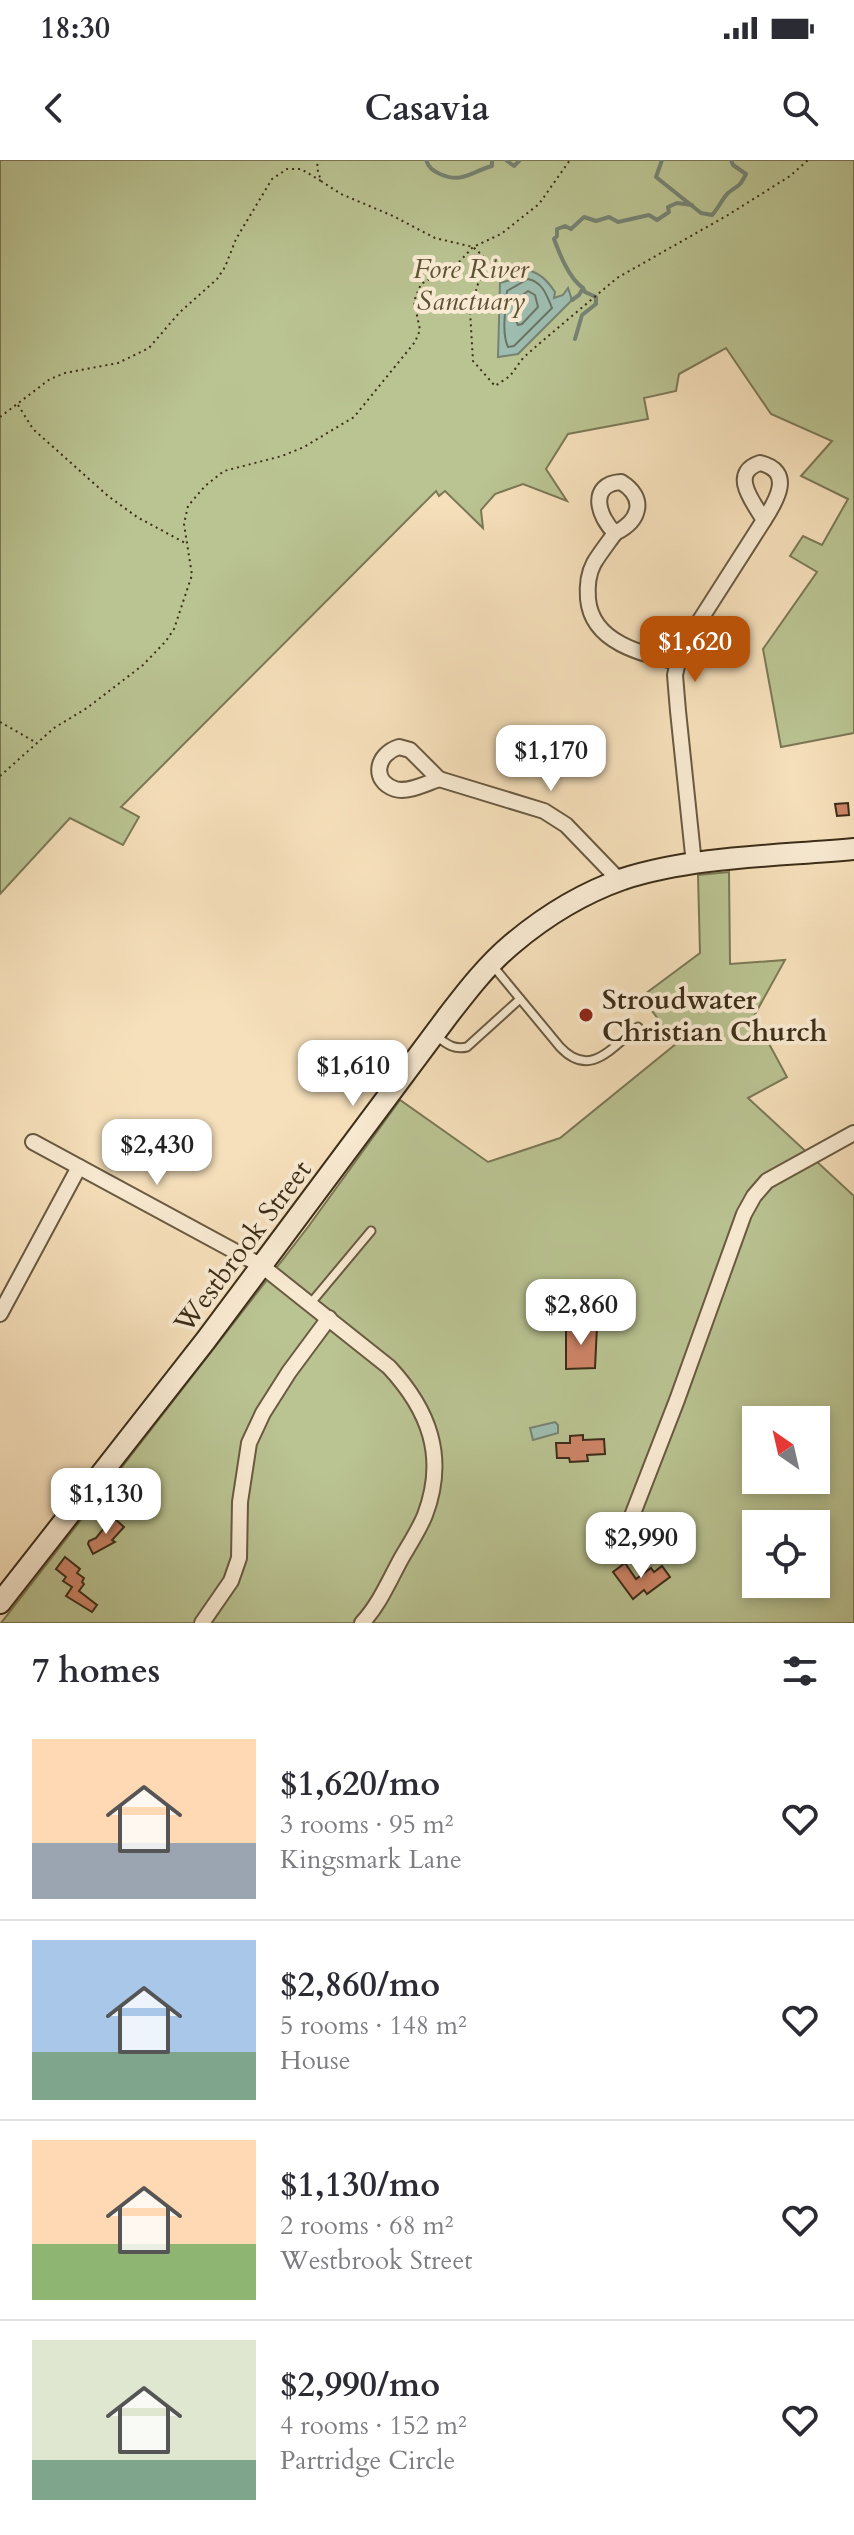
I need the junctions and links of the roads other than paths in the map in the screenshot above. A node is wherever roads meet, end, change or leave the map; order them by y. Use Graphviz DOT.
graph roads {
  1 [pos="764,520"];
  2 [pos="615,533"];
  3 [pos="678,662"];
  4 [pos="439,779"];
  5 [pos="854,849"];
  6 [pos="694,864"];
  7 [pos="620,881"];
  8 [pos="491,964"];
  9 [pos="520,999"];
  10 [pos="638,1027"];
  11 [pos="434,1035"];
  12 [pos="854,1133"];
  13 [pos="33,1142"];
  14 [pos="79,1167"];
  15 [pos="371,1231"];
  16 [pos="262,1266"];
  17 [pos="310,1304"];
  18 [pos="0,1314"];
  19 [pos="329,1318"];
  20 [pos="625,1534"];
  21 [pos="0,1603"];
  22 [pos="202,1623"];
  23 [pos="362,1623"];
  1 -- 3 [label="street"];
  2 -- 3 [label="street"];
  3 -- 6 [label="street"];
  4 -- 7 [label="street"];
  5 -- 6 [label="main road, Westbrook Street"];
  6 -- 7 [label="main road, Westbrook Street"];
  7 -- 8 [label="main road, Westbrook Street"];
  8 -- 9 [label="lane"];
  8 -- 11 [label="main road, Westbrook Street"];
  9 -- 10 [label="lane"];
  9 -- 11 [label="lane"];
  11 -- 16 [label="main road, Westbrook Street"];
  12 -- 20 [label="street"];
  13 -- 14 [label="street"];
  14 -- 16 [label="street"];
  14 -- 18 [label="street"];
  15 -- 17 [label="lane"];
  16 -- 17 [label="street"];
  16 -- 21 [label="main road, Westbrook Street"];
  17 -- 19 [label="street"];
  19 -- 22 [label="street"];
  19 -- 23 [label="street"];
}
